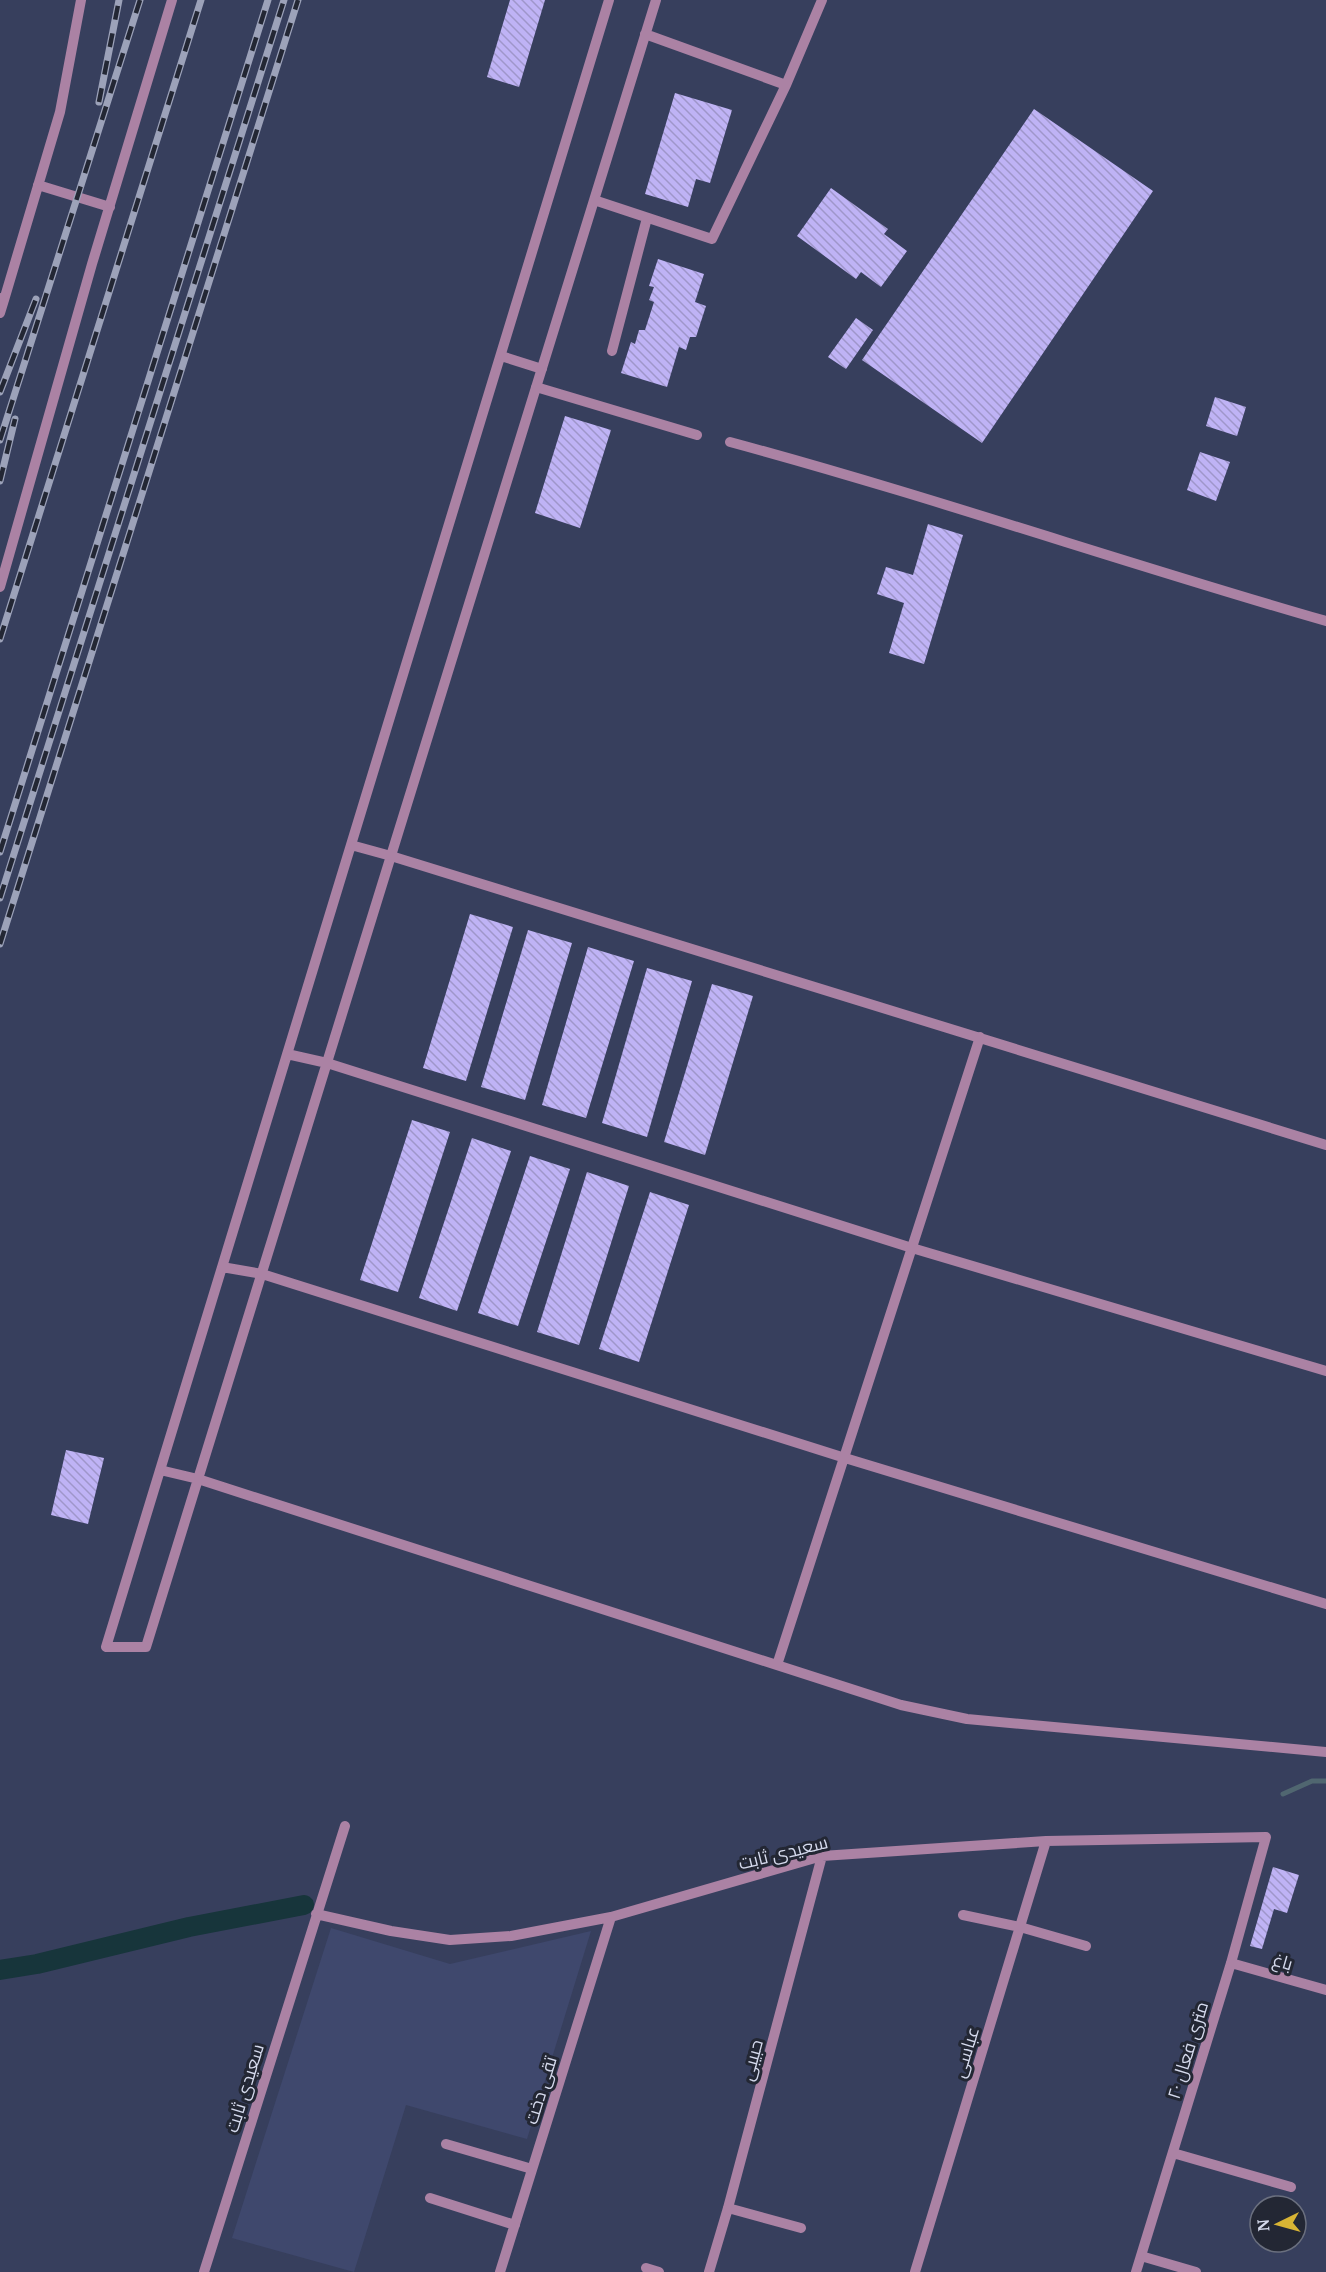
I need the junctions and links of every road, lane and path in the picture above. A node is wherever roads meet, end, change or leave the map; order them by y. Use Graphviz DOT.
graph roads {
  1 [pos="81,0"];
  2 [pos="172,0"];
  3 [pos="609,0"];
  4 [pos="656,0"];
  5 [pos="822,0"];
  6 [pos="645,34"];
  7 [pos="786,85"];
  8 [pos="38,185"];
  9 [pos="594,200"];
  10 [pos="110,207"];
  11 [pos="647,218"];
  12 [pos="2,299"];
  13 [pos="0,313"];
  14 [pos="612,351"];
  15 [pos="501,356"];
  16 [pos="542,369"];
  17 [pos="536,387"];
  18 [pos="697,435"];
  19 [pos="730,442"];
  20 [pos="0,587"];
  21 [pos="1326,621"];
  22 [pos="351,845"];
  23 [pos="391,856"];
  24 [pos="980,1037"];
  25 [pos="287,1054"];
  26 [pos="327,1063"];
  27 [pos="1326,1145"];
  28 [pos="912,1248"];
  29 [pos="222,1267"];
  30 [pos="262,1274"];
  31 [pos="1326,1371"];
  32 [pos="845,1458"];
  33 [pos="160,1470"];
  34 [pos="198,1479"];
  35 [pos="1326,1604"];
  36 [pos="777,1665"];
  37 [pos="1326,1752"];
  38 [pos="345,1826"];
  39 [pos="1266,1837"];
  40 [pos="1046,1841"];
  41 [pos="822,1856"];
  42 [pos="316,1914"];
  43 [pos="963,1915"];
  44 [pos="611,1917"];
  45 [pos="1020,1927"];
  46 [pos="1086,1946"];
  47 [pos="1231,1963"];
  48 [pos="1326,1990"];
  49 [pos="446,2144"];
  50 [pos="1173,2153"];
  51 [pos="532,2169"];
  52 [pos="1291,2187"];
  53 [pos="430,2198"];
  54 [pos="728,2208"];
  55 [pos="515,2225"];
  56 [pos="801,2229"];
  57 [pos="1141,2256"];
  58 [pos="646,2268"];
  59 [pos="204,2272"];
  60 [pos="500,2272"];
  61 [pos="659,2272"];
  62 [pos="709,2272"];
  63 [pos="915,2272"];
  64 [pos="1136,2272"];
  65 [pos="1196,2272"];
  1 -- 8 [label="street"];
  2 -- 10 [label="street"];
  3 -- 15 [label="street"];
  4 -- 6 [label="street"];
  5 -- 7 [label="street"];
  6 -- 7 [label="street"];
  6 -- 9 [label="street"];
  7 -- 11 [label="street"];
  8 -- 10 [label="street"];
  8 -- 12 [label="street"];
  9 -- 11 [label="street"];
  9 -- 16 [label="street"];
  10 -- 20 [label="street"];
  11 -- 14 [label="street"];
  12 -- 13 [label="street"];
  15 -- 16 [label="street"];
  15 -- 22 [label="street"];
  16 -- 17 [label="street"];
  17 -- 18 [label="street"];
  17 -- 23 [label="street"];
  19 -- 21 [label="street"];
  22 -- 23 [label="street"];
  22 -- 25 [label="street"];
  23 -- 24 [label="street"];
  23 -- 26 [label="street"];
  24 -- 27 [label="street"];
  24 -- 28 [label="street"];
  25 -- 26 [label="street"];
  25 -- 29 [label="street"];
  26 -- 28 [label="street"];
  26 -- 30 [label="street"];
  28 -- 31 [label="street"];
  28 -- 32 [label="street"];
  29 -- 30 [label="street"];
  29 -- 33 [label="street"];
  30 -- 32 [label="street"];
  30 -- 34 [label="street"];
  32 -- 35 [label="street"];
  32 -- 36 [label="street"];
  33 -- 34 [label="street"];
  33 -- 34 [label="street"];
  34 -- 36 [label="street"];
  36 -- 37 [label="street"];
  38 -- 42 [label="street, سعیدی ثابت"];
  39 -- 40 [label="street, سعیدی ثابت"];
  39 -- 47 [label="street, ۲۰ متری فعال"];
  40 -- 41 [label="street, سعیدی ثابت"];
  40 -- 45 [label="street, عباسی"];
  41 -- 44 [label="street, سعیدی ثابت"];
  41 -- 54 [label="street, حبیبی"];
  42 -- 44 [label="street, سعیدی ثابت"];
  42 -- 59 [label="street, سعیدی ثابت"];
  43 -- 45 [label="street"];
  44 -- 51 [label="street, تقی دخت"];
  45 -- 46 [label="street"];
  45 -- 63 [label="street, عباسی"];
  47 -- 48 [label="street, باغ"];
  47 -- 50 [label="street, ۲۰ متری فعال"];
  49 -- 51 [label="street"];
  50 -- 52 [label="street"];
  50 -- 57 [label="street, ۲۰ متری فعال"];
  51 -- 55 [label="street, تقی دخت"];
  53 -- 55 [label="street"];
  54 -- 56 [label="street"];
  54 -- 62 [label="street, حبیبی"];
  55 -- 60 [label="street, تقی دخت"];
  57 -- 64 [label="street, ۲۰ متری فعال"];
  57 -- 65 [label="street"];
  58 -- 61 [label="street"];
}
